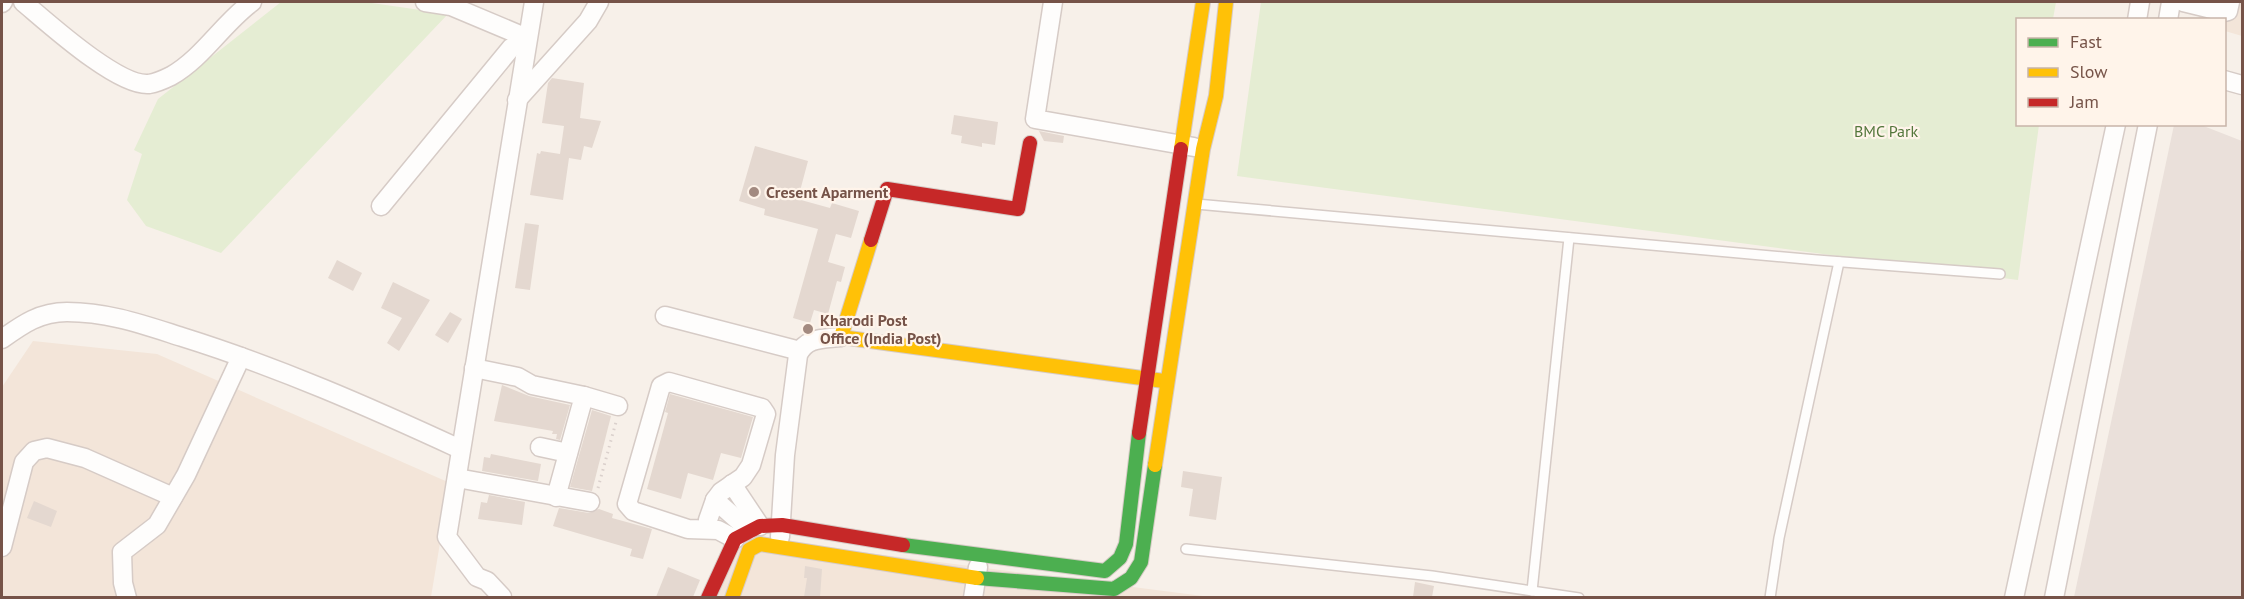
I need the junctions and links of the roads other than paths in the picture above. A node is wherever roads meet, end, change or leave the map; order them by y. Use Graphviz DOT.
graph roads {
  1 [pos="23,2"];
  2 [pos="252,2"];
  3 [pos="425,2"];
  4 [pos="534,2"];
  5 [pos="599,2"];
  6 [pos="1053,2"];
  7 [pos="1203,2"];
  8 [pos="1227,2"];
  9 [pos="2140,2"];
  10 [pos="2171,2"];
  11 [pos="2183,2"];
  12 [pos="2230,2"];
  13 [pos="2137,18"];
  14 [pos="2168,18"];
  15 [pos="527,38"];
  16 [pos="2226,81"];
  17 [pos="2242,85"];
  18 [pos="517,100"];
  19 [pos="2116,126"];
  20 [pos="2148,126"];
  21 [pos="1030,143"];
  22 [pos="1182,145"];
  23 [pos="1203,149"];
  24 [pos="1173,201"];
  25 [pos="1196,204"];
  26 [pos="381,206"];
  27 [pos="1569,238"];
  28 [pos="1839,262"];
  29 [pos="2001,274"];
  30 [pos="2084,280"];
  31 [pos="2115,287"];
  32 [pos="665,316"];
  33 [pos="841,337"];
  34 [pos="2,339"];
  35 [pos="800,351"];
  36 [pos="241,357"];
  37 [pos="474,368"];
  38 [pos="1147,378"];
  39 [pos="1170,382"];
  40 [pos="584,396"];
  41 [pos="618,406"];
  42 [pos="1141,417"];
  43 [pos="1164,420"];
  44 [pos="540,447"];
  45 [pos="460,449"];
  46 [pos="568,453"];
  47 [pos="457,478"];
  48 [pos="732,484"];
  49 [pos="173,497"];
  50 [pos="556,497"];
  51 [pos="715,500"];
  52 [pos="590,502"];
  53 [pos="1131,506"];
  54 [pos="1149,508"];
  55 [pos="708,520"];
  56 [pos="782,525"];
  57 [pos="748,531"];
  58 [pos="779,545"];
  59 [pos="2,548"];
  60 [pos="1186,549"];
  61 [pos="980,556"];
  62 [pos="1105,571"];
  63 [pos="977,578"];
  64 [pos="1532,591"];
  65 [pos="1118,593"];
  66 [pos="127,597"];
  67 [pos="502,597"];
  68 [pos="708,597"];
  69 [pos="732,597"];
  70 [pos="973,597"];
  71 [pos="1579,597"];
  72 [pos="1770,597"];
  73 [pos="2013,597"];
  74 [pos="2054,597"];
  1 -- 2 [label="street"];
  3 -- 15 [label="street"];
  4 -- 15 [label="street"];
  5 -- 18 [label="street"];
  6 -- 22 [label="street"];
  7 -- 22 [label="street"];
  8 -- 23 [label="street"];
  9 -- 13 [label="street"];
  10 -- 14 [label="street"];
  11 -- 12 [label="street"];
  15 -- 18 [label="street"];
  15 -- 26 [label="street"];
  16 -- 17 [label="street"];
  18 -- 37 [label="street"];
  19 -- 30 [label="street"];
  20 -- 31 [label="street"];
  21 -- 33 [label="street"];
  22 -- 23 [label="street"];
  22 -- 24 [label="street"];
  23 -- 25 [label="street"];
  24 -- 25 [label="lane"];
  24 -- 38 [label="street"];
  25 -- 27 [label="lane"];
  25 -- 39 [label="street"];
  27 -- 28 [label="lane"];
  27 -- 64 [label="lane"];
  28 -- 29 [label="lane"];
  28 -- 72 [label="lane"];
  30 -- 31 [label="street"];
  30 -- 73 [label="street"];
  31 -- 74 [label="street"];
  32 -- 35 [label="street"];
  33 -- 35 [label="street"];
  33 -- 38 [label="street"];
  34 -- 36 [label="street"];
  35 -- 56 [label="street"];
  36 -- 45 [label="street"];
  36 -- 49 [label="street"];
  37 -- 40 [label="street"];
  37 -- 45 [label="street"];
  38 -- 39 [label="street"];
  38 -- 42 [label="street"];
  39 -- 43 [label="street"];
  40 -- 41 [label="street"];
  40 -- 46 [label="street"];
  42 -- 43 [label="street"];
  42 -- 53 [label="street"];
  43 -- 54 [label="street"];
  44 -- 46 [label="street"];
  45 -- 47 [label="street"];
  46 -- 50 [label="street"];
  47 -- 50 [label="street"];
  47 -- 67 [label="street"];
  48 -- 51 [label="street"];
  48 -- 57 [label="street"];
  48 -- 57 [label="street"];
  49 -- 59 [label="street"];
  49 -- 66 [label="street"];
  50 -- 52 [label="street"];
  51 -- 55 [label="street"];
  51 -- 57 [label="street"];
  53 -- 54 [label="street"];
  53 -- 62 [label="street"];
  54 -- 65 [label="street"];
  56 -- 57 [label="street"];
  56 -- 58 [label="street"];
  56 -- 61 [label="street"];
  57 -- 68 [label="street"];
  58 -- 63 [label="street"];
  58 -- 69 [label="street"];
  60 -- 64 [label="lane"];
  61 -- 62 [label="street"];
  61 -- 63 [label="street"];
  62 -- 65 [label="street"];
  63 -- 65 [label="street"];
  63 -- 70 [label="street"];
  64 -- 71 [label="lane"];
}
